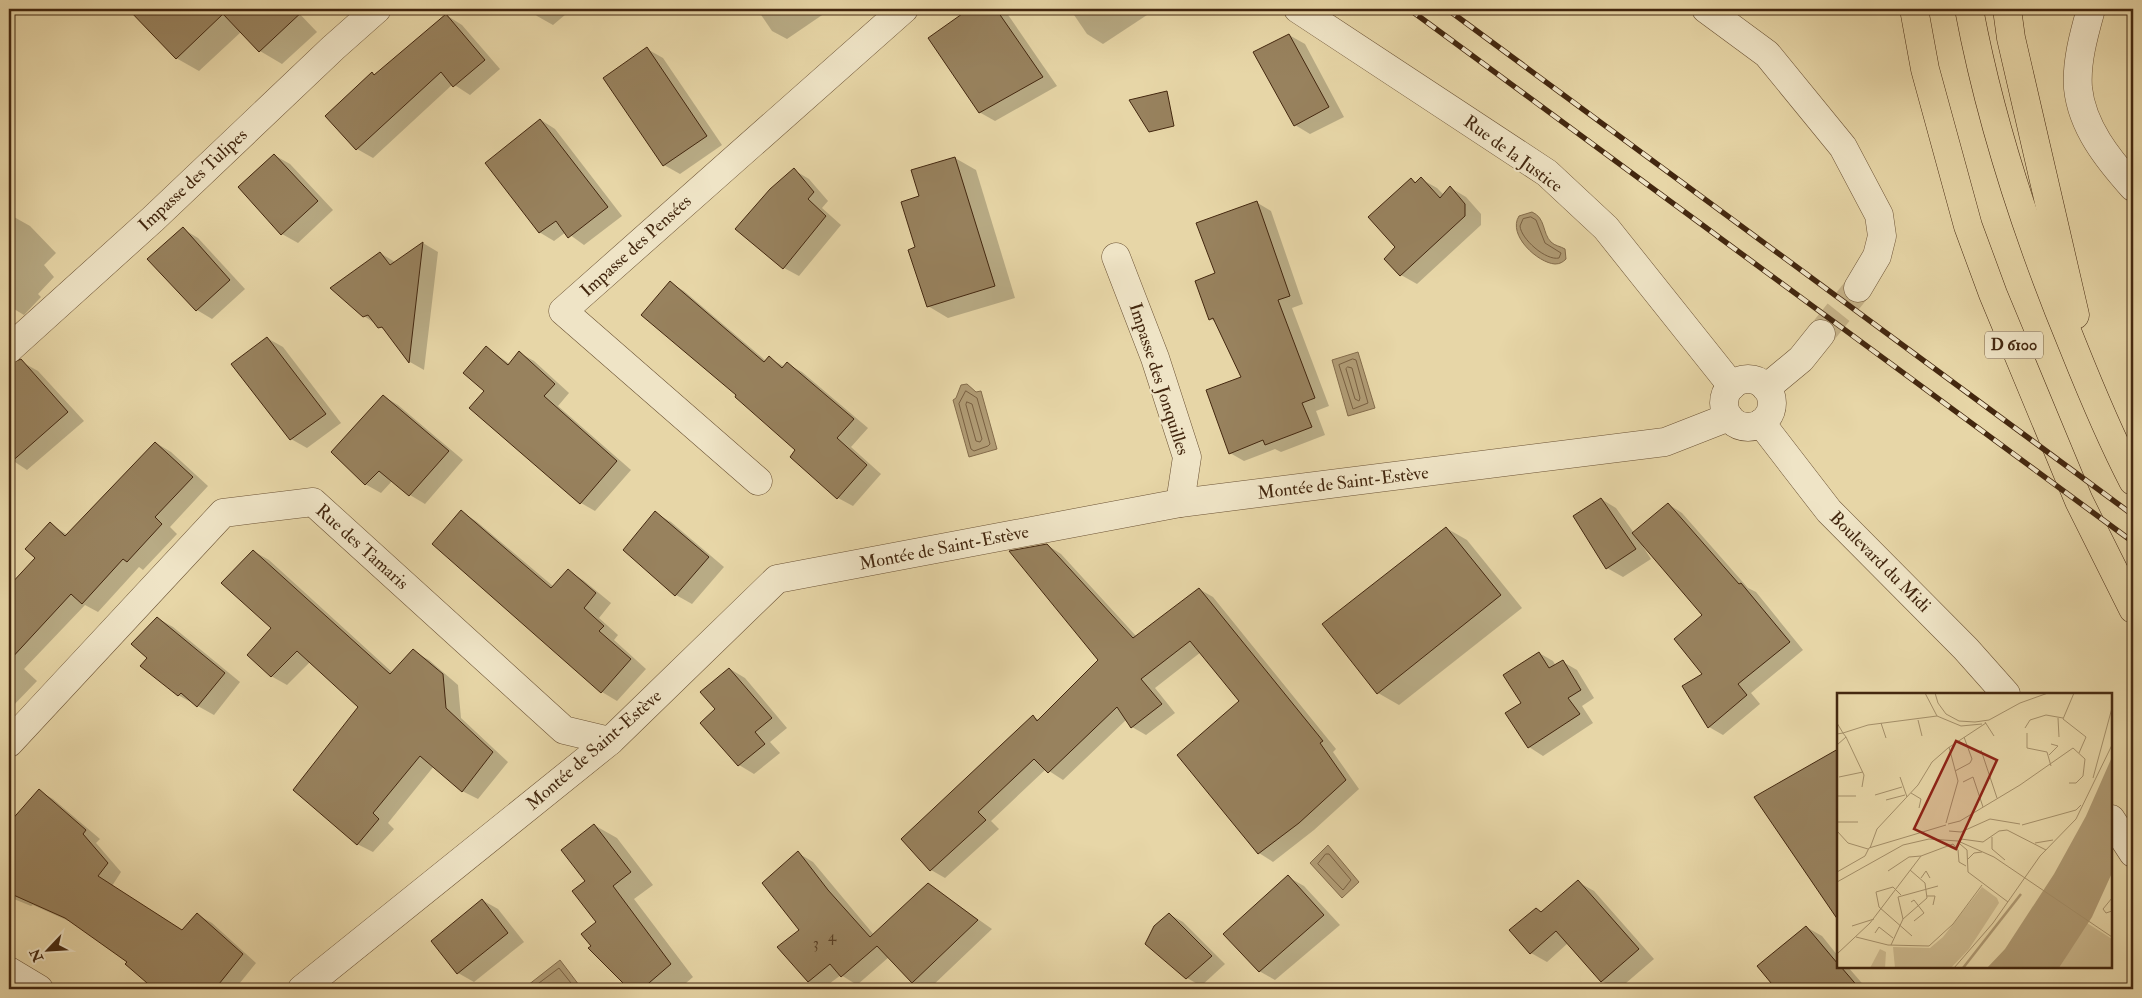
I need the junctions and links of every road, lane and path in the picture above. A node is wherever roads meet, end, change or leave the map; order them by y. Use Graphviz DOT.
graph roads {
  1 [pos="377,9"];
  2 [pos="904,9"];
  3 [pos="1298,9"];
  4 [pos="1706,9"];
  5 [pos="1914,9"];
  6 [pos="1968,9"];
  7 [pos="2007,9"];
  8 [pos="2091,9"];
  9 [pos="2133,187"];
  10 [pos="1116,257"];
  11 [pos="1858,288"];
  12 [pos="1821,334"];
  13 [pos="9,349"];
  14 [pos="1732,386"];
  15 [pos="1766,388"];
  16 [pos="2093,394"];
  17 [pos="1729,417"];
  18 [pos="1761,423"];
  19 [pos="758,481"];
  20 [pos="2133,481"];
  21 [pos="1180,503"];
  22 [pos="2132,609"];
  23 [pos="2005,693"];
  24 [pos="610,741"];
  25 [pos="9,743"];
  26 [pos="2112,821"];
  27 [pos="2133,853"];
  28 [pos="9,971"];
  29 [pos="39,989"];
  30 [pos="302,989"];
  1 -- 13 [label="street, Impasse des Tulipes"];
  2 -- 19 [label="street, Impasse des Pensées"];
  3 -- 14 [label="street, Rue de la Justice"];
  4 -- 11 [label="street"];
  5 -- 22 [label="main road, D 6100"];
  6 -- 16 [label="main road, D 6100"];
  7 -- 16 [label="main road"];
  8 -- 9 [label="street"];
  10 -- 21 [label="street, Impasse des Jonquilles"];
  12 -- 15 [label="street"];
  14 -- 15 [label="street"];
  14 -- 17 [label="street"];
  15 -- 18 [label="street"];
  16 -- 20 [label="main road, D 6100"];
  17 -- 18 [label="street"];
  17 -- 21 [label="street, Montée de Saint-Estève"];
  18 -- 23 [label="street, Boulevard du Midi"];
  21 -- 24 [label="street, Montée de Saint-Estève"];
  24 -- 25 [label="street, Rue des Tamaris"];
  24 -- 30 [label="street, Montée de Saint-Estève"];
  26 -- 27 [label="street"];
  28 -- 29 [label="street"];
}
